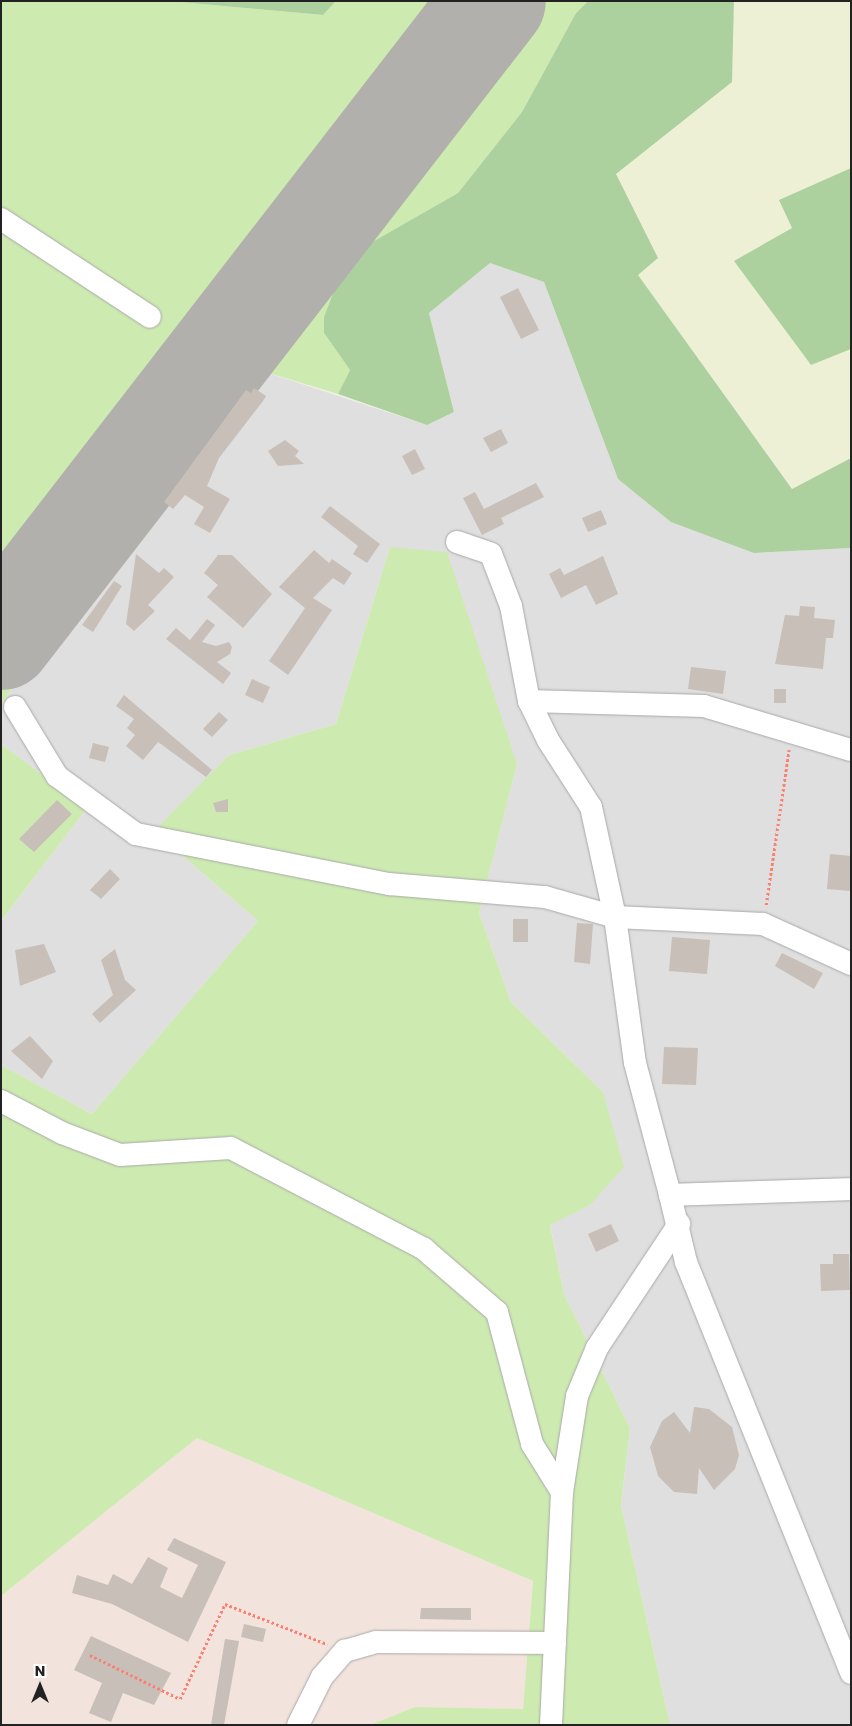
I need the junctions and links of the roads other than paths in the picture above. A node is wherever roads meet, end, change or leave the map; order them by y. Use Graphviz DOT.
graph roads {
  1 [pos="1,219"];
  2 [pos="150,317"];
  3 [pos="457,542"];
  4 [pos="529,701"];
  5 [pos="14,707"];
  6 [pos="851,750"];
  7 [pos="615,917"];
  8 [pos="851,964"];
  9 [pos="1,1101"];
  10 [pos="851,1189"];
  11 [pos="670,1195"];
  12 [pos="679,1224"];
  13 [pos="562,1492"];
  14 [pos="555,1643"];
  15 [pos="851,1673"];
  16 [pos="298,1725"];
  17 [pos="551,1725"];
  1 -- 2 [label="street"];
  3 -- 4 [label="street"];
  4 -- 6 [label="street"];
  4 -- 7 [label="street"];
  5 -- 7 [label="street"];
  7 -- 8 [label="street"];
  7 -- 11 [label="street"];
  9 -- 13 [label="street"];
  10 -- 11 [label="street"];
  11 -- 12 [label="street"];
  12 -- 13 [label="street"];
  12 -- 15 [label="street"];
  13 -- 14 [label="street"];
  14 -- 16 [label="street"];
  14 -- 17 [label="street"];
}
